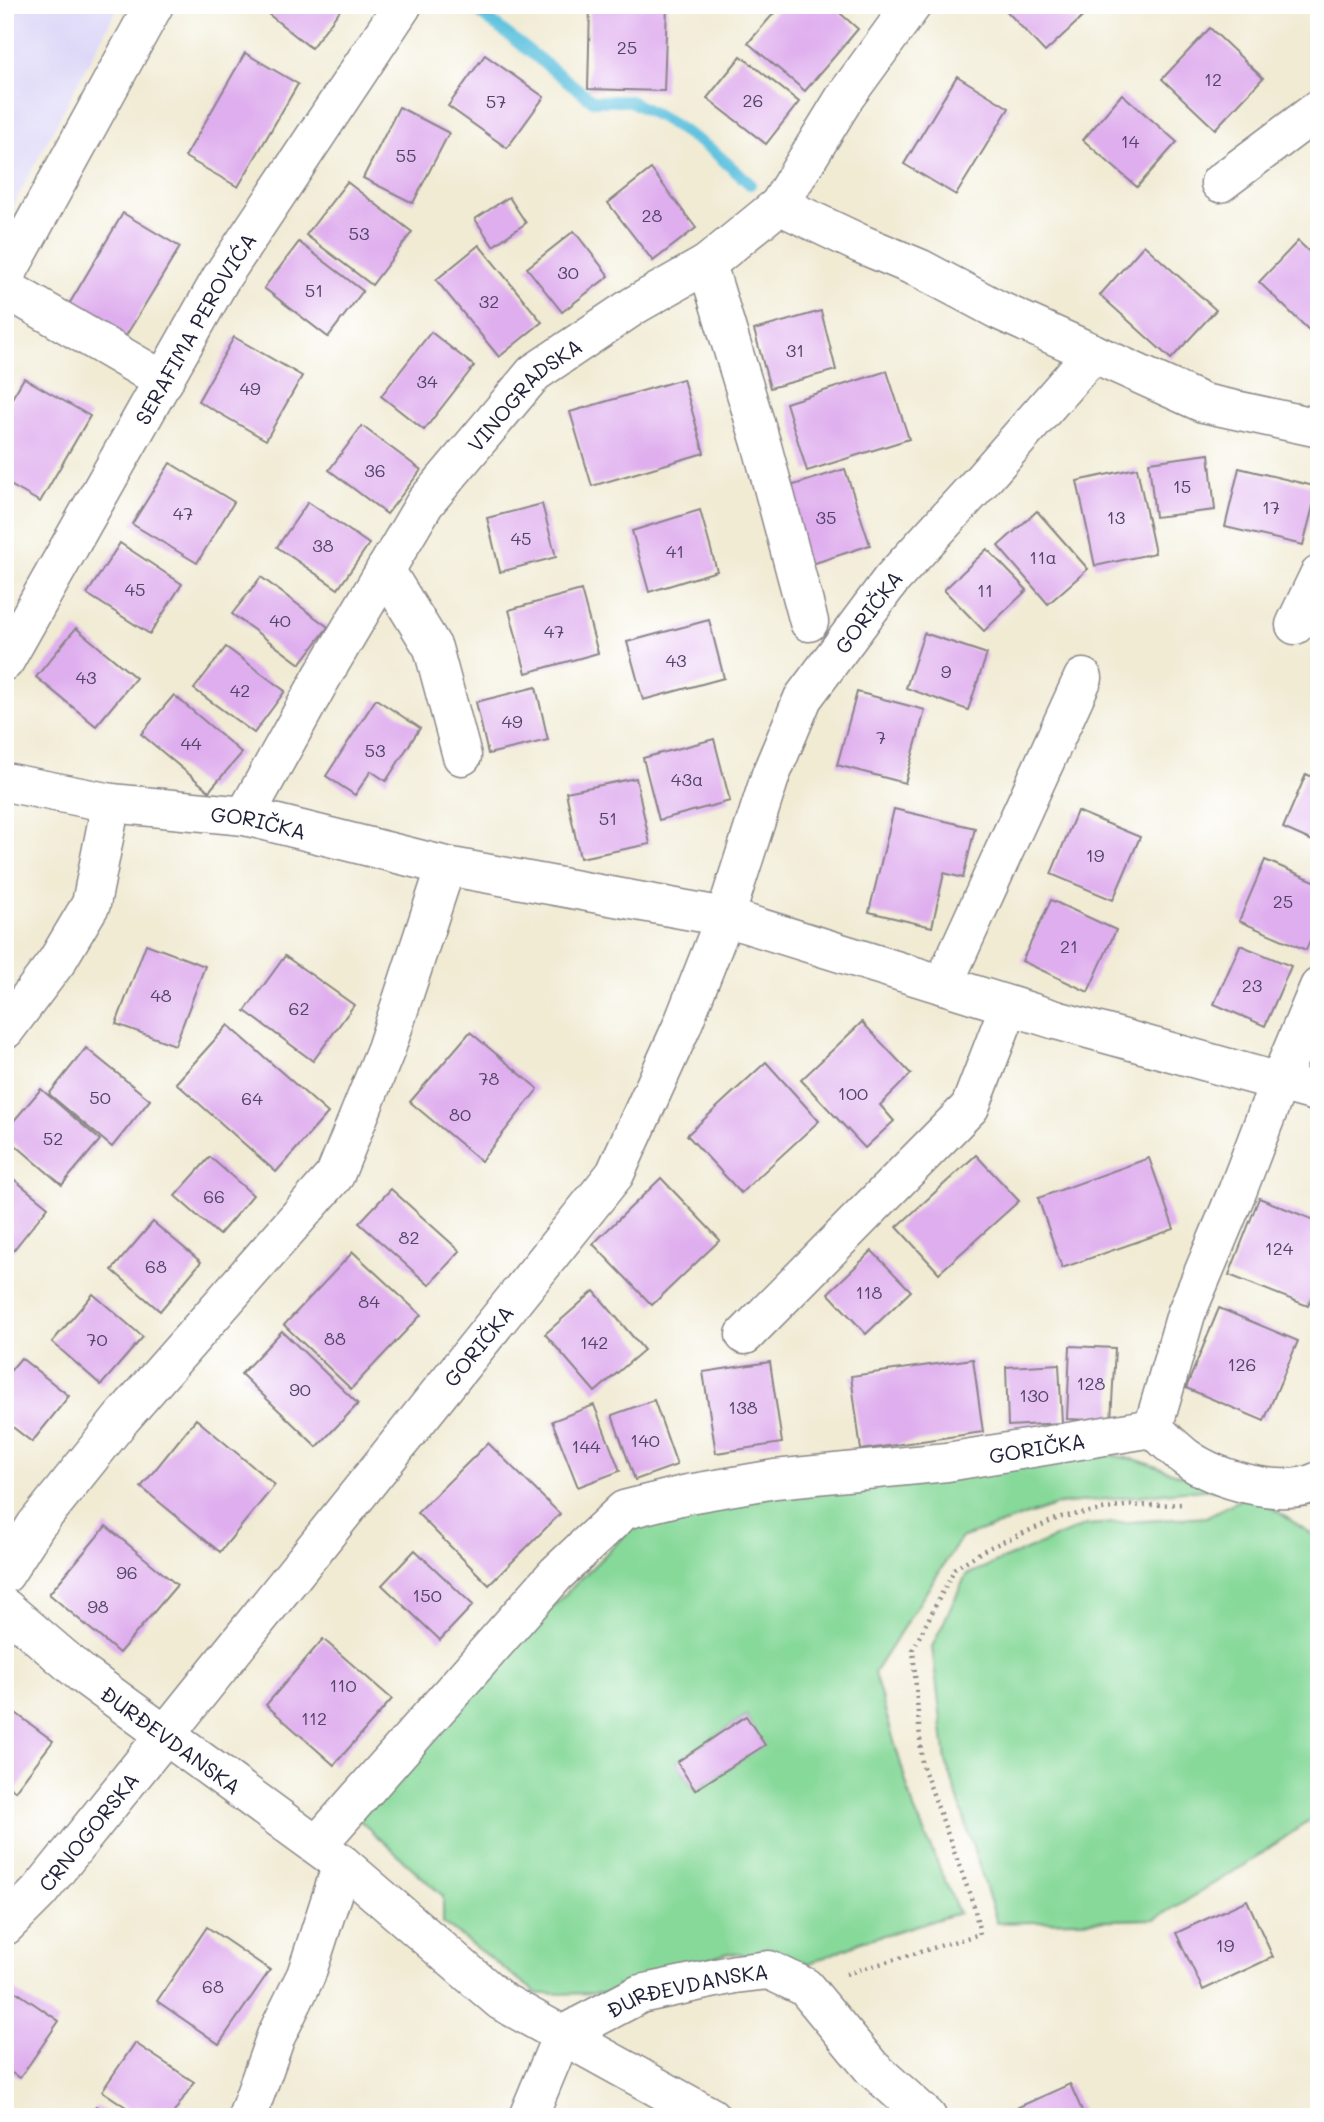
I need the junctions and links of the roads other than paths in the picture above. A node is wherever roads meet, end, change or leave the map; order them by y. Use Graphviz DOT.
graph roads {
  1 [pos="154,5"];
  2 [pos="912,5"];
  3 [pos="402,6"];
  4 [pos="1319,109"];
  5 [pos="1220,183"];
  6 [pos="779,205"];
  7 [pos="707,264"];
  8 [pos="5,277"];
  9 [pos="5,288"];
  10 [pos="1093,353"];
  11 [pos="164,381"];
  12 [pos="1319,428"];
  13 [pos="385,570"];
  14 [pos="1319,575"];
  15 [pos="809,622"];
  16 [pos="1295,625"];
  17 [pos="5,661"];
  18 [pos="1083,678"];
  19 [pos="462,756"];
  20 [pos="5,782"];
  21 [pos="111,803"];
  22 [pos="245,816"];
  23 [pos="446,866"];
  24 [pos="725,917"];
  25 [pos="943,985"];
  26 [pos="1319,987"];
  27 [pos="1009,1006"];
  28 [pos="5,1030"];
  29 [pos="1279,1082"];
  30 [pos="1319,1093"];
  31 [pos="745,1335"];
  32 [pos="1153,1428"];
  33 [pos="1319,1481"];
  34 [pos="5,1574"];
  35 [pos="5,1608"];
  36 [pos="165,1733"];
  37 [pos="329,1854"];
  38 [pos="5,1926"];
  39 [pos="562,2035"];
  40 [pos="247,2117"];
  41 [pos="528,2117"];
  42 [pos="711,2117"];
  43 [pos="927,2117"];
  1 -- 8 [label="street"];
  2 -- 6 [label="street, VINOGRADSKA"];
  3 -- 11 [label="street, SERAFIMA PEROVIĆA"];
  4 -- 5 [label="street"];
  6 -- 7 [label="street, VINOGRADSKA"];
  6 -- 10 [label="street"];
  7 -- 13 [label="street, VINOGRADSKA"];
  7 -- 15 [label="street"];
  9 -- 11 [label="street"];
  10 -- 12 [label="street"];
  10 -- 24 [label="street, GORIČKA"];
  11 -- 17 [label="street, SERAFIMA PEROVIĆA"];
  13 -- 19 [label="street"];
  13 -- 22 [label="street, VINOGRADSKA"];
  14 -- 16 [label="street"];
  18 -- 25 [label="street"];
  20 -- 21 [label="street, GORIČKA"];
  21 -- 22 [label="street, GORIČKA"];
  21 -- 28 [label="street"];
  22 -- 23 [label="street, GORIČKA"];
  23 -- 24 [label="street, GORIČKA"];
  23 -- 34 [label="street"];
  24 -- 25 [label="street, GORIČKA"];
  24 -- 36 [label="street, GORIČKA"];
  25 -- 27 [label="street, GORIČKA"];
  26 -- 29 [label="street"];
  27 -- 29 [label="street, GORIČKA"];
  27 -- 31 [label="street"];
  29 -- 30 [label="street, GORIČKA"];
  29 -- 32 [label="street"];
  32 -- 33 [label="street"];
  32 -- 37 [label="street, GORIČKA"];
  35 -- 36 [label="street, ĐURĐEVDANSKA"];
  36 -- 37 [label="street, ĐURĐEVDANSKA"];
  36 -- 38 [label="street, CRNOGORSKA"];
  37 -- 39 [label="street, ĐURĐEVDANSKA"];
  37 -- 40 [label="street"];
  39 -- 41 [label="street"];
  39 -- 42 [label="street"];
  39 -- 43 [label="street, ĐURĐEVDANSKA"];
}
